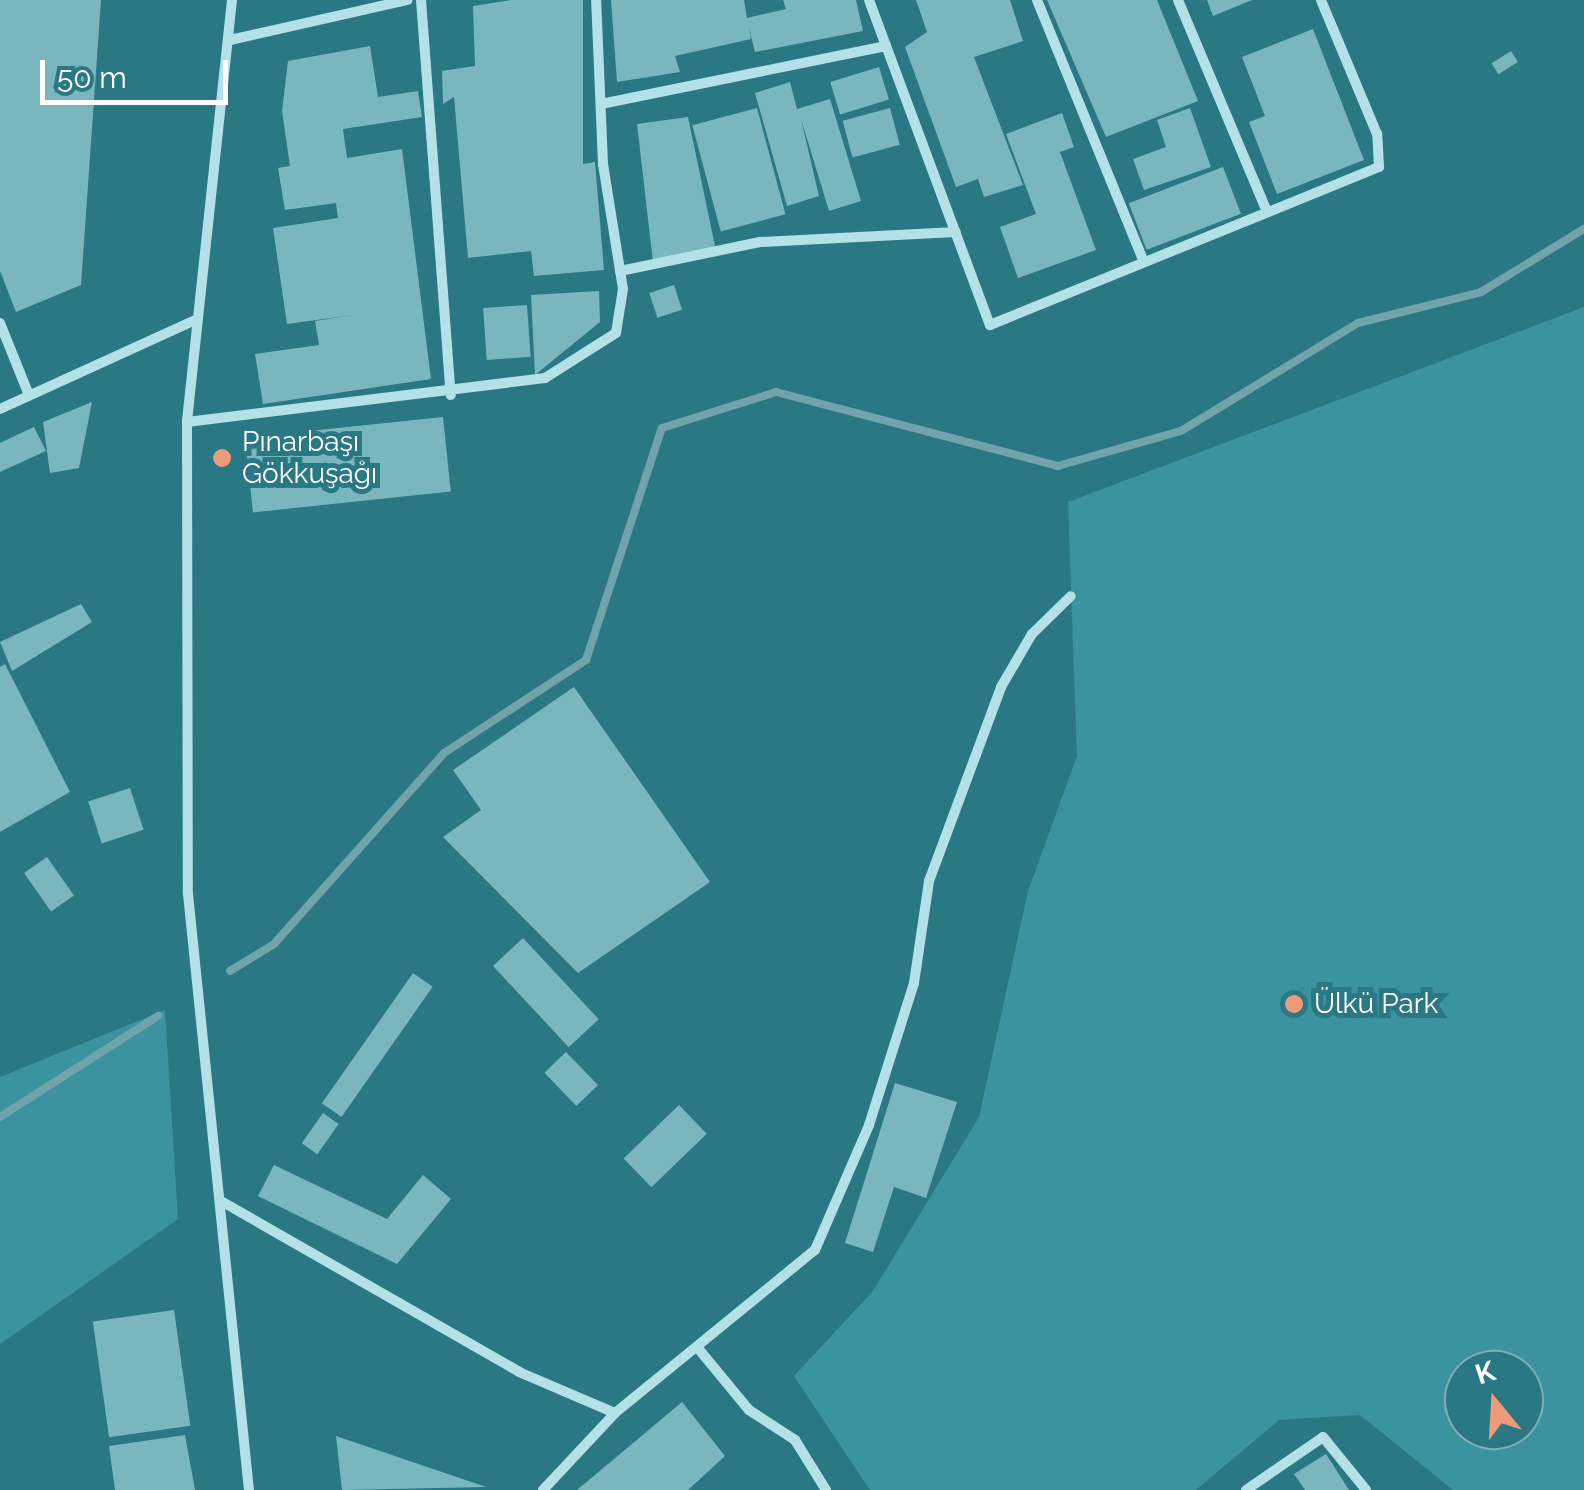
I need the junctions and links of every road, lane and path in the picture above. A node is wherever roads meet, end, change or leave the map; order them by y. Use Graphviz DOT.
graph roads {
  1 [pos="232,0"];
  2 [pos="408,0"];
  3 [pos="421,0"];
  4 [pos="596,0"];
  5 [pos="869,0"];
  6 [pos="1037,0"];
  7 [pos="1178,0"];
  8 [pos="1321,0"];
  9 [pos="230,40"];
  10 [pos="886,46"];
  11 [pos="601,104"];
  12 [pos="1267,212"];
  13 [pos="956,232"];
  14 [pos="1144,262"];
  15 [pos="620,271"];
  16 [pos="195,320"];
  17 [pos="0,323"];
  18 [pos="28,395"];
  19 [pos="451,395"];
  20 [pos="0,409"];
  21 [pos="186,422"];
  22 [pos="1071,596"];
  23 [pos="221,1201"];
  24 [pos="697,1346"];
  25 [pos="615,1413"];
  26 [pos="249,1490"];
  27 [pos="544,1490"];
  28 [pos="826,1490"];
  29 [pos="1246,1490"];
  30 [pos="1366,1490"];
  1 -- 9 [label="street"];
  2 -- 9 [label="street"];
  3 -- 19 [label="street"];
  4 -- 11 [label="street"];
  5 -- 10 [label="street"];
  6 -- 14 [label="street"];
  7 -- 12 [label="street"];
  8 -- 12 [label="street"];
  9 -- 16 [label="street"];
  10 -- 11 [label="street"];
  10 -- 13 [label="street"];
  11 -- 15 [label="street"];
  12 -- 14 [label="street"];
  13 -- 14 [label="street"];
  13 -- 15 [label="street"];
  15 -- 19 [label="street"];
  16 -- 18 [label="street"];
  16 -- 21 [label="street"];
  17 -- 18 [label="street"];
  18 -- 20 [label="street"];
  19 -- 21 [label="street"];
  21 -- 23 [label="street"];
  22 -- 24 [label="street"];
  23 -- 25 [label="street"];
  23 -- 26 [label="street"];
  24 -- 25 [label="street"];
  24 -- 28 [label="street"];
  25 -- 27 [label="street"];
  29 -- 30 [label="street"];
}
